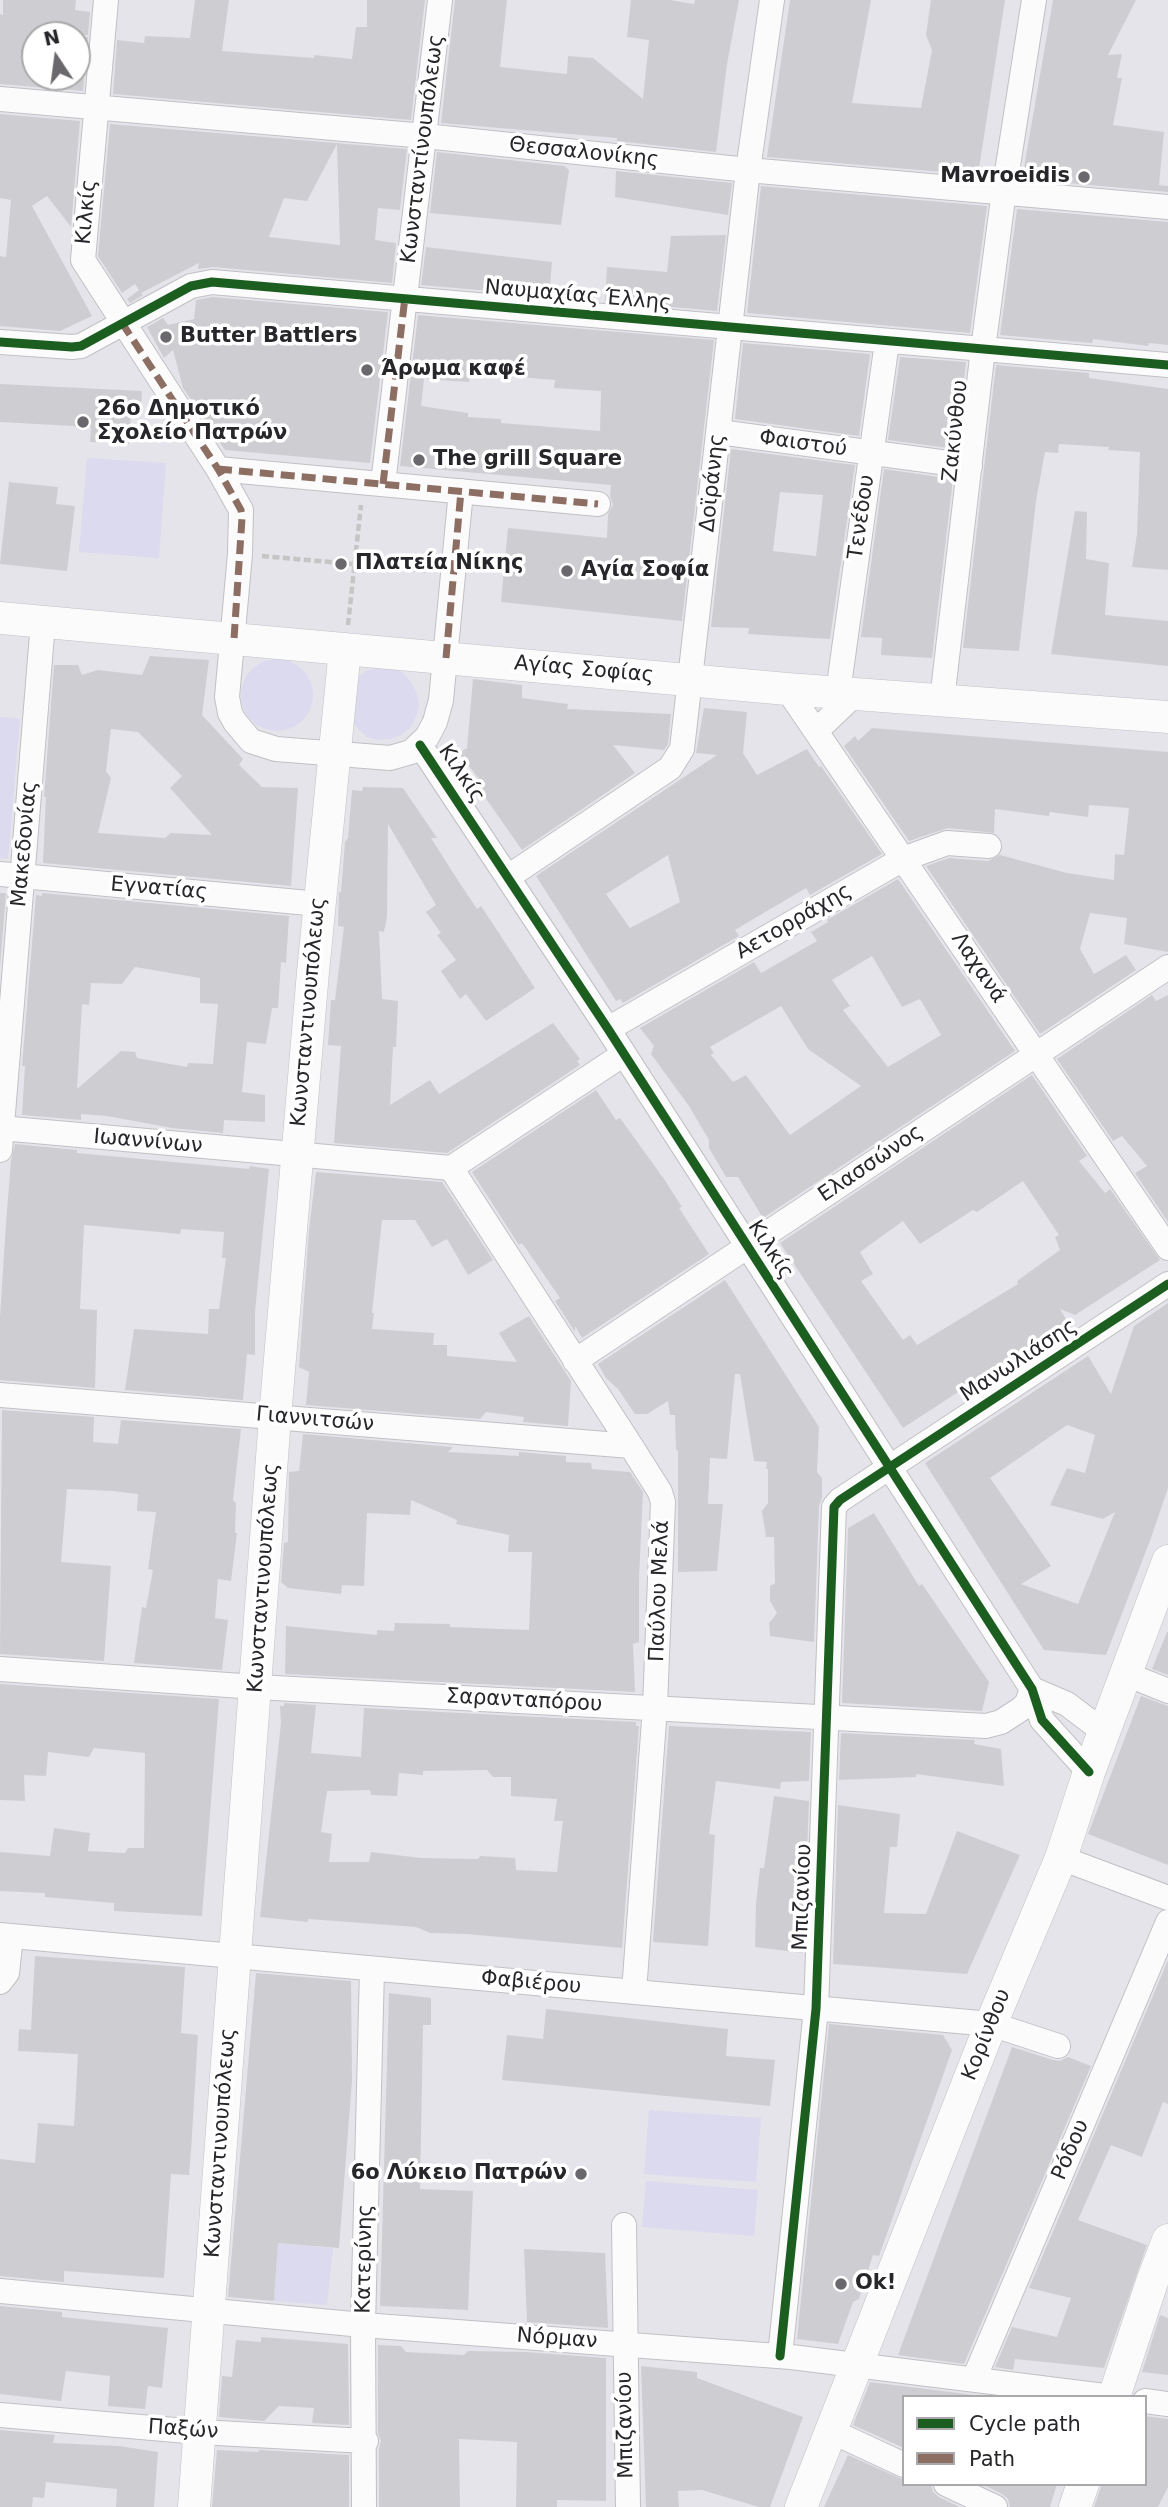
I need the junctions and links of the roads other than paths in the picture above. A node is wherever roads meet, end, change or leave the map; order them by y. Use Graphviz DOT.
graph roads {
  1 [pos="106,0"];
  2 [pos="440,0"];
  3 [pos="772,0"];
  4 [pos="1034,0"];
  5 [pos="0,99"];
  6 [pos="97,108"];
  7 [pos="425,136"];
  8 [pos="748,170"];
  9 [pos="1004,191"];
  10 [pos="1168,207"];
  11 [pos="405,297"];
  12 [pos="122,323"];
  13 [pos="730,327"];
  14 [pos="0,342"];
  15 [pos="887,342"];
  16 [pos="983,349"];
  17 [pos="1168,365"];
  18 [pos="719,432"];
  19 [pos="871,453"];
  20 [pos="970,466"];
  21 [pos="218,469"];
  22 [pos="373,484"];
  23 [pos="461,491"];
  24 [pos="598,504"];
  25 [pos="0,618"];
  26 [pos="43,622"];
  27 [pos="234,639"];
  28 [pos="345,649"];
  29 [pos="446,658"];
  30 [pos="691,680"];
  31 [pos="788,688"];
  32 [pos="846,693"];
  33 [pos="942,699"];
  34 [pos="1168,717"];
  35 [pos="816,731"];
  36 [pos="420,745"];
  37 [pos="333,754"];
  38 [pos="989,846"];
  39 [pos="904,859"];
  40 [pos="11,875"];
  41 [pos="508,877"];
  42 [pos="319,904"];
  43 [pos="1168,967"];
  44 [pos="608,1029"];
  45 [pos="624,1054"];
  46 [pos="1036,1054"];
  47 [pos="1,1135"];
  48 [pos="296,1155"];
  49 [pos="451,1168"];
  50 [pos="747,1247"];
  51 [pos="1168,1248"];
  52 [pos="1168,1284"];
  53 [pos="575,1361"];
  54 [pos="0,1395"];
  55 [pos="275,1417"];
  56 [pos="631,1446"];
  57 [pos="890,1467"];
  58 [pos="1168,1560"];
  59 [pos="0,1669"];
  60 [pos="1126,1674"];
  61 [pos="256,1687"];
  62 [pos="1031,1689"];
  63 [pos="1168,1690"];
  64 [pos="654,1707"];
  65 [pos="827,1719"];
  66 [pos="1104,1732"];
  67 [pos="1089,1772"];
  68 [pos="1060,1858"];
  69 [pos="1168,1898"];
  70 [pos="1168,1922"];
  71 [pos="6,1936"];
  72 [pos="235,1956"];
  73 [pos="372,1969"];
  74 [pos="0,1982"];
  75 [pos="634,1992"];
  76 [pos="816,2008"];
  77 [pos="991,2024"];
  78 [pos="1058,2046"];
  79 [pos="624,2225"];
  80 [pos="1168,2241"];
  81 [pos="0,2291"];
  82 [pos="208,2310"];
  83 [pos="363,2325"];
  84 [pos="625,2344"];
  85 [pos="780,2356"];
  86 [pos="857,2364"];
  87 [pos="974,2379"];
  88 [pos="1098,2395"];
  89 [pos="1114,2395"];
  90 [pos="1147,2401"];
  91 [pos="1168,2404"];
  92 [pos="0,2415"];
  93 [pos="831,2431"];
  94 [pos="199,2432"];
  95 [pos="366,2441"];
  96 [pos="902,2464"];
  97 [pos="950,2486"];
  98 [pos="1082,2486"];
  99 [pos="194,2507"];
  100 [pos="364,2507"];
  101 [pos="628,2507"];
  102 [pos="801,2507"];
  103 [pos="995,2507"];
  104 [pos="1075,2507"];
  1 -- 6 [label="street, Κιλκίς"];
  2 -- 7 [label="street, Κωνσταντίνουπόλεως"];
  3 -- 8 [label="street, Δοϊράνης"];
  4 -- 9 [label="street, Ζακύνθου"];
  5 -- 6 [label="street, Θεσσαλονίκης"];
  6 -- 7 [label="street, Θεσσαλονίκης"];
  6 -- 12 [label="street, Κιλκίς"];
  7 -- 8 [label="street, Θεσσαλονίκης"];
  7 -- 11 [label="street, Κωνσταντίνουπόλεως"];
  8 -- 9 [label="street, Θεσσαλονίκης"];
  8 -- 13 [label="street, Δοϊράνης"];
  9 -- 10 [label="street, Θεσσαλονίκης"];
  9 -- 16 [label="street, Ζακύνθου"];
  11 -- 12 [label="street, Ναυμαχίας Έλλης"];
  11 -- 13 [label="street, Ναυμαχίας Έλλης"];
  11 -- 22 [label="street"];
  12 -- 14 [label="street, Ναυμαχίας Έλλης"];
  12 -- 21 [label="street, Κιλκίς"];
  13 -- 15 [label="street, Ναυμαχίας Έλλης"];
  13 -- 18 [label="street, Δοϊράνης"];
  15 -- 16 [label="street, Ναυμαχίας Έλλης"];
  15 -- 19 [label="street, Τενέδου"];
  16 -- 17 [label="street, Ναυμαχίας Έλλης"];
  16 -- 20 [label="street, Ζακύνθου"];
  18 -- 19 [label="street, Φαιστού"];
  18 -- 30 [label="street, Δοϊράνης"];
  19 -- 20 [label="street, Φαιστού"];
  19 -- 32 [label="street, Τενέδου"];
  20 -- 33 [label="street, Ζακύνθου"];
  21 -- 22 [label="street"];
  21 -- 27 [label="street, Κιλκίς"];
  22 -- 23 [label="street"];
  23 -- 24 [label="street"];
  23 -- 29 [label="street"];
  25 -- 26 [label="main road, Αγίας Σοφίας"];
  26 -- 27 [label="main road, Αγίας Σοφίας"];
  26 -- 40 [label="street, Μακεδονίας"];
  27 -- 28 [label="main road, Αγίας Σοφίας"];
  27 -- 37 [label="street, Κιλκίς"];
  28 -- 29 [label="main road, Αγίας Σοφίας"];
  28 -- 37 [label="main road, Κωνσταντινουπόλεως"];
  29 -- 30 [label="main road, Αγίας Σοφίας"];
  29 -- 36 [label="street"];
  30 -- 31 [label="main road, Αγίας Σοφίας"];
  30 -- 41 [label="street, Δοϊράνης"];
  31 -- 32 [label="main road, Αγίας Σοφίας"];
  31 -- 35 [label="street, Λαχανά"];
  32 -- 33 [label="main road, Αγίας Σοφίας"];
  32 -- 35 [label="street"];
  33 -- 34 [label="main road, Αγίας Σοφίας"];
  35 -- 39 [label="street, Λαχανά"];
  36 -- 37 [label="street, Κιλκίς"];
  36 -- 41 [label="street, Κιλκίς"];
  37 -- 42 [label="main road, Κωνσταντινουπόλεως"];
  38 -- 39 [label="street, Αετορράχης"];
  39 -- 44 [label="street, Αετορράχης"];
  39 -- 46 [label="street, Λαχανά"];
  40 -- 42 [label="street, Εγνατίας"];
  40 -- 47 [label="street, Μακεδονίας"];
  41 -- 44 [label="street, Κιλκίς"];
  42 -- 48 [label="main road, Κωνσταντινουπόλεως"];
  43 -- 46 [label="street, Ελασσώνος"];
  44 -- 45 [label="street, Κιλκίς"];
  45 -- 49 [label="street"];
  45 -- 50 [label="street, Κιλκίς"];
  46 -- 50 [label="street, Ελασσώνος"];
  46 -- 51 [label="street, Λαχανά"];
  47 -- 48 [label="street, Ιωαννίνων"];
  48 -- 49 [label="street"];
  48 -- 55 [label="main road, Κωνσταντινουπόλεως"];
  49 -- 53 [label="street, Παύλου Μελά"];
  50 -- 53 [label="street, Ελασσώνος"];
  50 -- 57 [label="street, Κιλκίς"];
  52 -- 57 [label="street, Μανωλιάσης"];
  53 -- 56 [label="street, Παύλου Μελά"];
  54 -- 55 [label="street, Γιαννιτσών"];
  55 -- 56 [label="street, Γιαννιτσών"];
  55 -- 61 [label="main road, Κωνσταντινουπόλεως"];
  56 -- 64 [label="street, Παύλου Μελά"];
  57 -- 62 [label="street, Κιλκίς"];
  57 -- 65 [label="street, Μπιζανίου"];
  58 -- 60 [label="main road, Κορίνθου"];
  59 -- 61 [label="street, Σαρανταπόρου"];
  60 -- 63 [label="street"];
  60 -- 66 [label="main road, Κορίνθου"];
  61 -- 64 [label="street, Σαρανταπόρου"];
  61 -- 72 [label="main road, Κωνσταντινουπόλεως"];
  62 -- 65 [label="street, Σαρανταπόρου"];
  62 -- 66 [label="street"];
  62 -- 67 [label="street, Κιλκίς"];
  64 -- 65 [label="street, Σαρανταπόρου"];
  64 -- 75 [label="street, Παύλου Μελά"];
  65 -- 76 [label="street, Μπιζανίου"];
  66 -- 67 [label="main road, Κορίνθου"];
  67 -- 68 [label="main road, Κορίνθου"];
  68 -- 69 [label="street"];
  68 -- 77 [label="main road, Κορίνθου"];
  70 -- 87 [label="street, Ρόδου"];
  71 -- 72 [label="street, Φαβιέρου"];
  71 -- 74 [label="street"];
  72 -- 73 [label="street, Φαβιέρου"];
  72 -- 82 [label="main road, Κωνσταντινουπόλεως"];
  73 -- 75 [label="street, Φαβιέρου"];
  73 -- 83 [label="street, Κατερίνης"];
  75 -- 76 [label="street, Φαβιέρου"];
  76 -- 77 [label="street, Φαβιέρου"];
  76 -- 85 [label="street, Μπιζανίου"];
  77 -- 78 [label="street, Φαβιέρου"];
  77 -- 86 [label="main road, Κορίνθου"];
  79 -- 84 [label="street, Μπιζανίου"];
  80 -- 89 [label="main road"];
  81 -- 82 [label="street, Νόρμαν"];
  82 -- 83 [label="street, Νόρμαν"];
  82 -- 94 [label="main road, Κωνσταντινουπόλεως"];
  83 -- 84 [label="street, Νόρμαν"];
  83 -- 95 [label="street, Κατερίνης"];
  84 -- 85 [label="street, Νόρμαν"];
  84 -- 101 [label="street, Μπιζανίου"];
  85 -- 86 [label="street, Νόρμαν"];
  86 -- 87 [label="street, Νόρμαν"];
  86 -- 93 [label="main road, Κορίνθου"];
  87 -- 88 [label="street, Νόρμαν"];
  90 -- 91 [label="street"];
  92 -- 94 [label="street, Παξών"];
  93 -- 96 [label="street"];
  93 -- 102 [label="main road, Κορίνθου"];
  94 -- 95 [label="street, Παξών"];
  94 -- 99 [label="main road, Κωνσταντινουπόλεως"];
  95 -- 100 [label="street, Κατερίνης"];
  97 -- 103 [label="street"];
  98 -- 104 [label="main road"];
}
